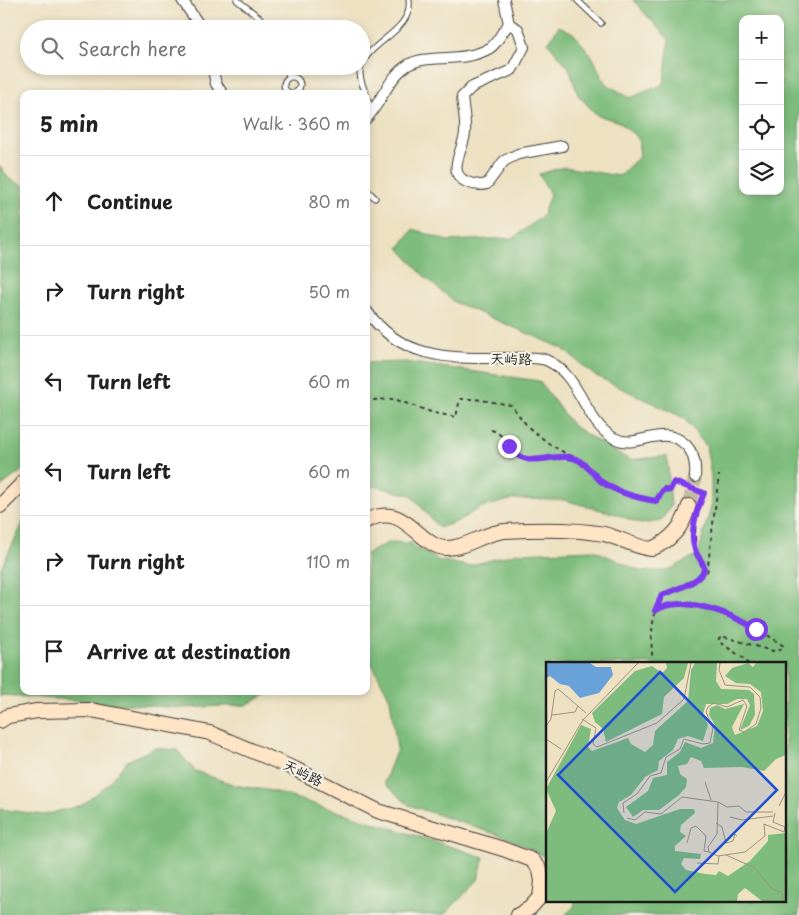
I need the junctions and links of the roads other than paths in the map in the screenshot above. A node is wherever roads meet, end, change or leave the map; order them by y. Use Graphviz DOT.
graph roads {
  1 [pos="182,0"];
  2 [pos="236,0"];
  3 [pos="409,0"];
  4 [pos="504,0"];
  5 [pos="578,0"];
  6 [pos="196,20"];
  7 [pos="261,20"];
  8 [pos="601,23"];
  9 [pos="508,24"];
  10 [pos="370,53"];
  11 [pos="214,75"];
  12 [pos="362,75"];
  13 [pos="220,90"];
  14 [pos="365,90"];
  15 [pos="370,114"];
  16 [pos="562,146"];
  17 [pos="370,193"];
  18 [pos="375,198"];
  19 [pos="370,315"];
  20 [pos="695,477"];
  21 [pos="20,486"];
  22 [pos="0,506"];
  23 [pos="694,506"];
  24 [pos="370,519"];
  25 [pos="0,721"];
  26 [pos="518,915"];
  1 -- 6 [label="street"];
  2 -- 7 [label="lane"];
  3 -- 10 [label="lane"];
  4 -- 9 [label="street"];
  5 -- 8 [label="lane"];
  9 -- 15 [label="street"];
  9 -- 16 [label="street"];
  11 -- 13 [label="street"];
  12 -- 14 [label="lane"];
  17 -- 18 [label="lane"];
  19 -- 20 [label="street, 天屿路"];
  21 -- 22 [label="street"];
  23 -- 24 [label="street"];
  25 -- 26 [label="street, 天屿路"];
}
